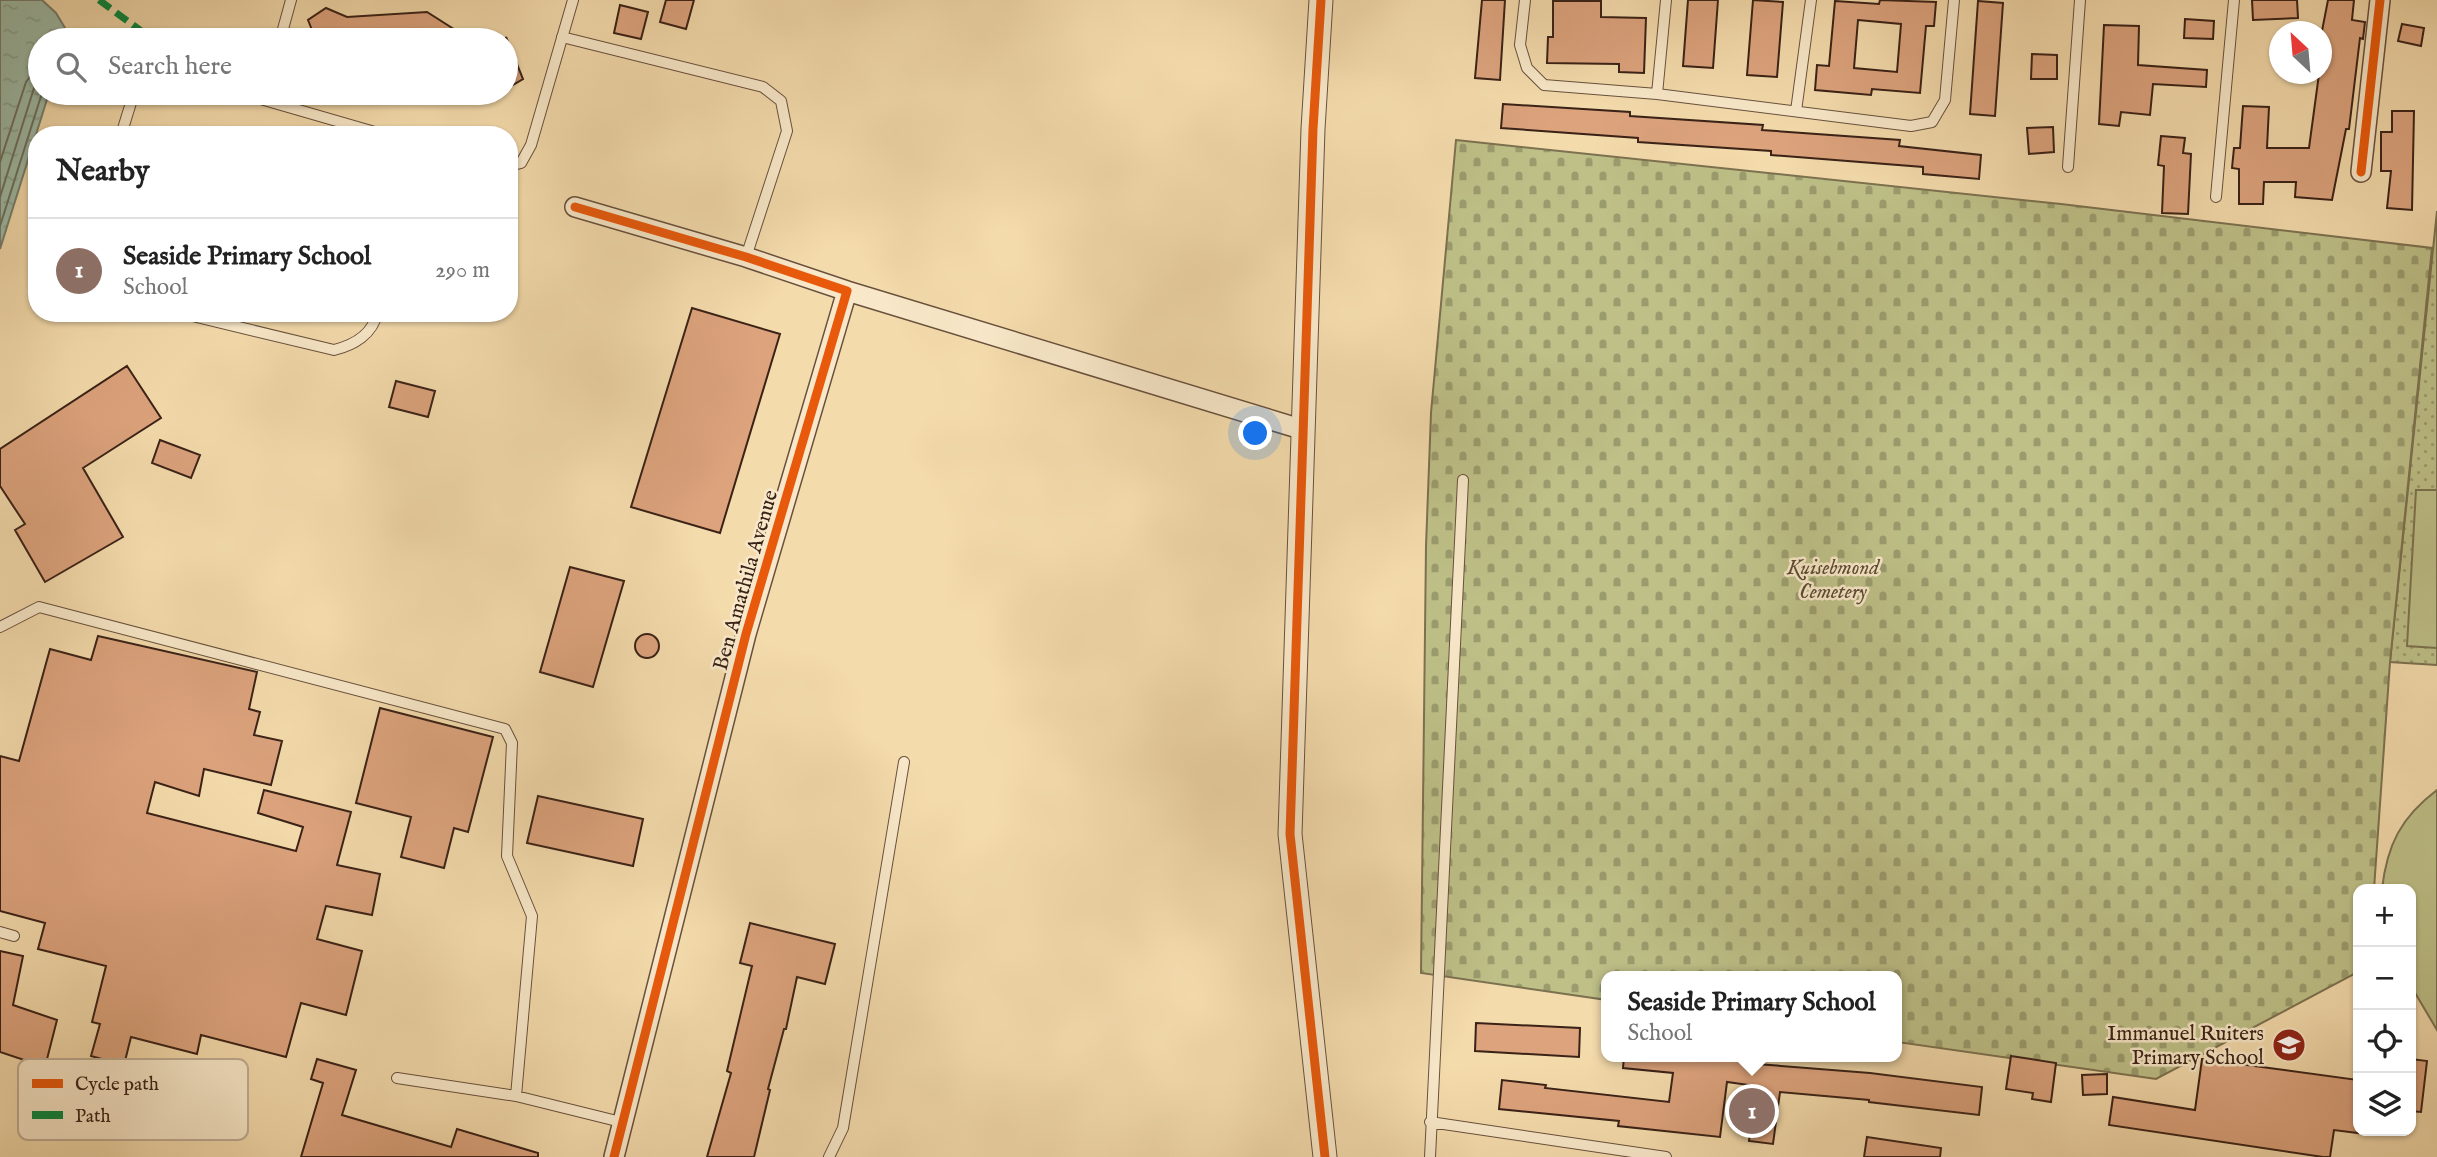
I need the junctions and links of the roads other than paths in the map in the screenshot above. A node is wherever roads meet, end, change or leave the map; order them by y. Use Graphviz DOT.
graph roads {
  1 [pos="291,0"];
  2 [pos="1321,0"];
  3 [pos="1525,0"];
  4 [pos="1666,0"];
  5 [pos="1811,0"];
  6 [pos="1954,0"];
  7 [pos="2080,0"];
  8 [pos="2234,0"];
  9 [pos="2380,0"];
  10 [pos="569,1"];
  11 [pos="283,28"];
  12 [pos="562,37"];
  13 [pos="1657,94"];
  14 [pos="130,105"];
  15 [pos="293,105"];
  16 [pos="1797,111"];
  17 [pos="124,126"];
  18 [pos="358,126"];
  19 [pos="518,164"];
  20 [pos="2068,167"];
  21 [pos="2361,172"];
  22 [pos="2216,197"];
  23 [pos="575,206"];
  24 [pos="746,257"];
  25 [pos="847,291"];
  26 [pos="217,322"];
  27 [pos="375,322"];
  28 [pos="1304,430"];
  29 [pos="1462,480"];
  30 [pos="0,627"];
  31 [pos="904,762"];
  32 [pos="0,932"];
  33 [pos="14,936"];
  34 [pos="397,1078"];
  35 [pos="516,1096"];
  36 [pos="621,1122"];
  37 [pos="1430,1122"];
  38 [pos="614,1157"];
  39 [pos="829,1157"];
  40 [pos="1325,1157"];
  41 [pos="1430,1157"];
  42 [pos="1665,1157"];
  1 -- 11 [label="lane"];
  2 -- 28 [label="street"];
  3 -- 13 [label="lane"];
  4 -- 13 [label="lane"];
  5 -- 16 [label="lane"];
  6 -- 16 [label="lane"];
  7 -- 20 [label="lane"];
  8 -- 22 [label="lane"];
  9 -- 21 [label="street"];
  10 -- 12 [label="lane"];
  12 -- 19 [label="lane"];
  12 -- 24 [label="lane"];
  13 -- 16 [label="lane"];
  14 -- 17 [label="lane"];
  15 -- 18 [label="lane"];
  23 -- 24 [label="street"];
  24 -- 25 [label="street"];
  25 -- 28 [label="street"];
  25 -- 36 [label="street, Ben Amathila Avenue"];
  26 -- 27 [label="lane"];
  28 -- 40 [label="street"];
  29 -- 37 [label="lane"];
  30 -- 35 [label="lane"];
  31 -- 39 [label="lane"];
  32 -- 33 [label="lane"];
  34 -- 35 [label="lane"];
  35 -- 36 [label="lane"];
  36 -- 38 [label="street, Ben Amathila Avenue"];
  37 -- 41 [label="lane"];
  37 -- 42 [label="lane"];
}
